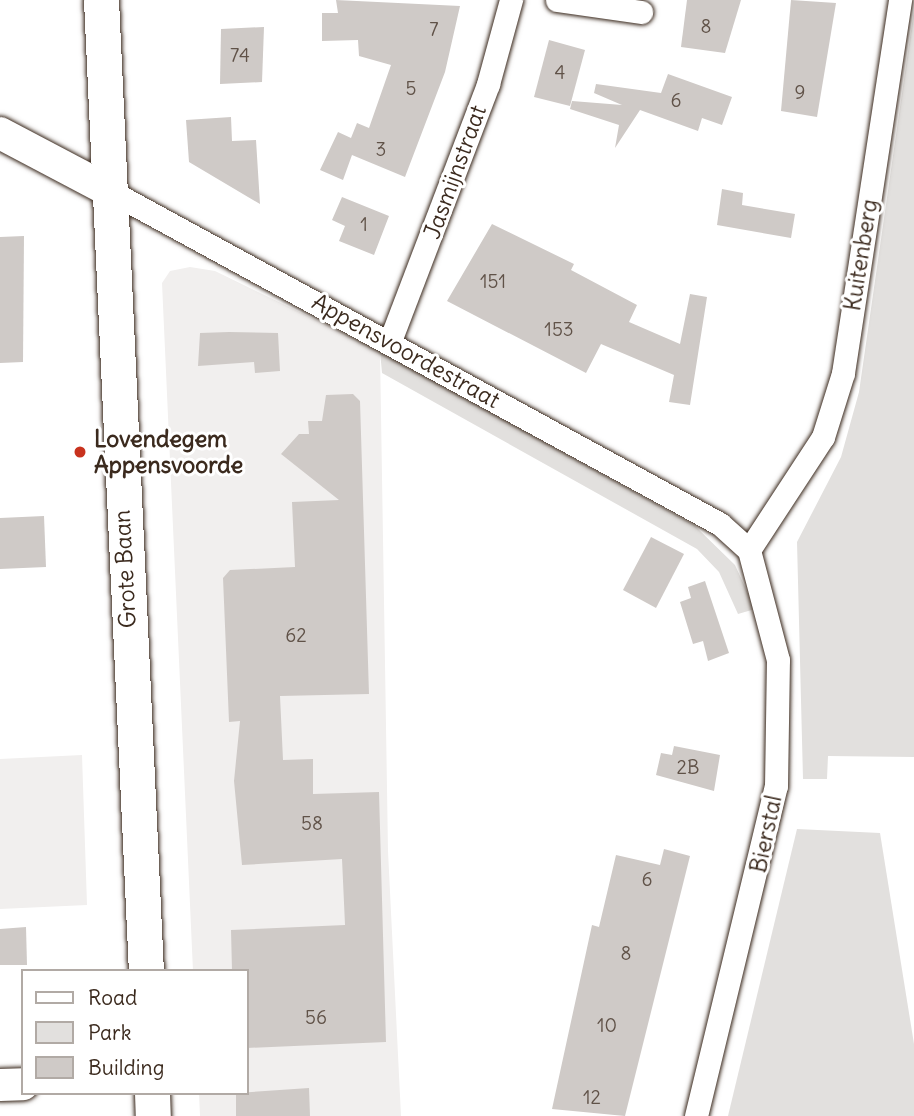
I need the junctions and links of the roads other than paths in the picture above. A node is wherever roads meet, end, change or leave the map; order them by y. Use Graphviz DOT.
graph roads {
  1 [pos="101,0"];
  2 [pos="511,0"];
  3 [pos="557,0"];
  4 [pos="900,0"];
  5 [pos="640,12"];
  6 [pos="0,133"];
  7 [pos="110,191"];
  8 [pos="390,341"];
  9 [pos="749,550"];
  10 [pos="146,969"];
  11 [pos="21,1084"];
  12 [pos="0,1086"];
  13 [pos="152,1095"];
  14 [pos="153,1116"];
  15 [pos="696,1116"];
  1 -- 7 [label="main road, Grote Baan"];
  2 -- 8 [label="street, Jasmijnstraat"];
  3 -- 5 [label="street"];
  4 -- 9 [label="street, Kuitenberg"];
  6 -- 7 [label="street, Appensvoordestraat"];
  7 -- 8 [label="street, Appensvoordestraat"];
  7 -- 10 [label="main road, Grote Baan"];
  8 -- 9 [label="street, Appensvoordestraat"];
  9 -- 15 [label="street, Bierstal"];
  11 -- 12 [label="street"];
  13 -- 14 [label="main road"];
}
